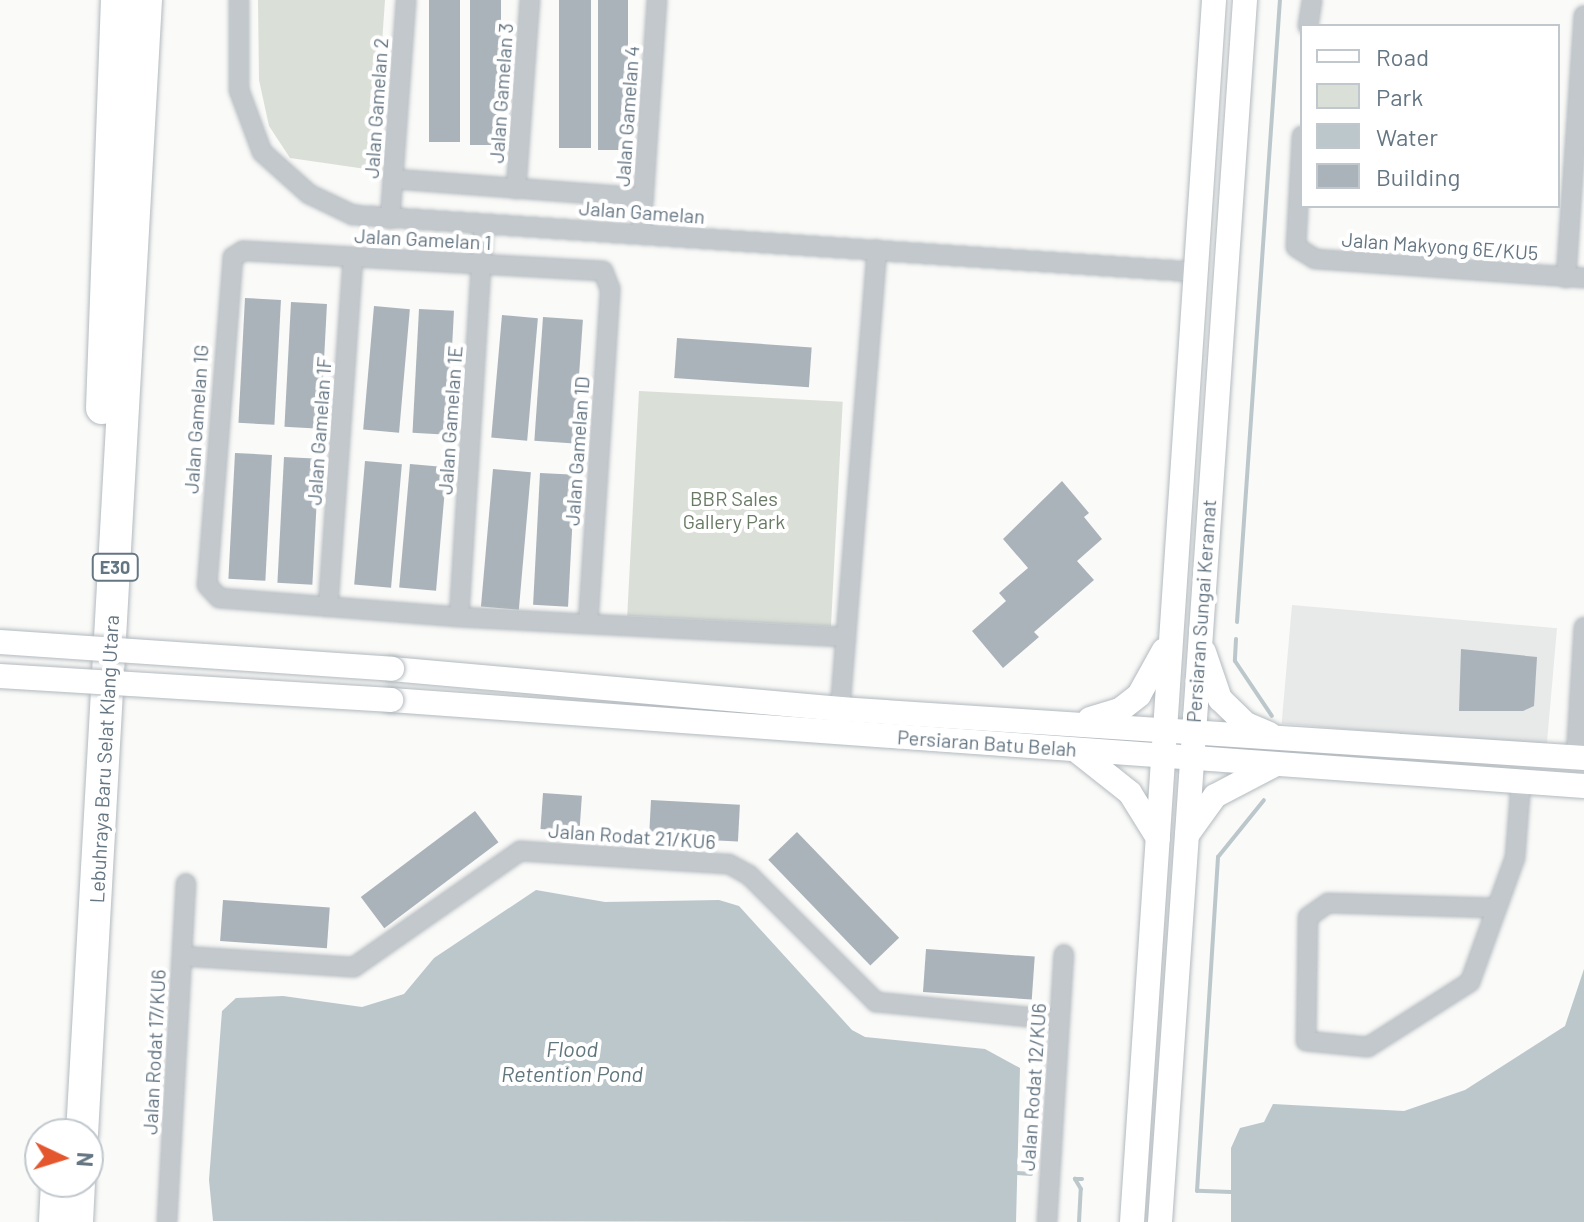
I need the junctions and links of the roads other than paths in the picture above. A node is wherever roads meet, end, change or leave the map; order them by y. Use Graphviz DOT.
graph roads {
  1 [pos="117,0"];
  2 [pos="146,0"];
  3 [pos="239,0"];
  4 [pos="406,0"];
  5 [pos="530,0"];
  6 [pos="657,0"];
  7 [pos="1214,0"];
  8 [pos="1245,0"];
  9 [pos="1312,0"];
  10 [pos="1584,16"];
  11 [pos="1308,24"];
  12 [pos="1567,136"];
  13 [pos="1300,173"];
  14 [pos="393,179"];
  15 [pos="516,189"];
  16 [pos="643,198"];
  17 [pos="390,219"];
  18 [pos="484,225"];
  19 [pos="641,234"];
  20 [pos="877,249"];
  21 [pos="233,257"];
  22 [pos="353,258"];
  23 [pos="481,264"];
  24 [pos="1196,272"];
  25 [pos="1575,278"];
  26 [pos="606,280"];
  27 [pos="328,607"];
  28 [pos="459,617"];
  29 [pos="588,624"];
  30 [pos="1584,627"];
  31 [pos="1172,630"];
  32 [pos="1200,630"];
  33 [pos="846,637"];
  34 [pos="0,642"];
  35 [pos="0,676"];
  36 [pos="840,709"];
  37 [pos="1072,724"];
  38 [pos="786,728"];
  39 [pos="1165,730"];
  40 [pos="1193,732"];
  41 [pos="1278,738"];
  42 [pos="1075,749"];
  43 [pos="1163,755"];
  44 [pos="1191,758"];
  45 [pos="1580,758"];
  46 [pos="1276,764"];
  47 [pos="1521,781"];
  48 [pos="1584,786"];
  49 [pos="1186,836"];
  50 [pos="1158,838"];
  51 [pos="186,884"];
  52 [pos="1496,908"];
  53 [pos="1064,955"];
  54 [pos="182,956"];
  55 [pos="1059,1020"];
  56 [pos="61,1118"];
  57 [pos="83,1118"];
  58 [pos="56,1198"];
  59 [pos="78,1198"];
  60 [pos="55,1222"];
  61 [pos="77,1222"];
  62 [pos="167,1222"];
  63 [pos="1047,1222"];
  64 [pos="1132,1222"];
  65 [pos="1160,1222"];
  1 -- 56 [label="highway, Lebuhraya Baru Selat Klang Utara / E30"];
  2 -- 57 [label="highway, Lebuhraya Baru Selat Klang Utara / E30"];
  3 -- 17 [label="street, Jalan Gamelan"];
  4 -- 14 [label="street, Jalan Gamelan 2"];
  5 -- 15 [label="street, Jalan Gamelan 3"];
  6 -- 16 [label="street, Jalan Gamelan 4"];
  7 -- 24 [label="street, Persiaran Sungai Keramat"];
  8 -- 32 [label="street, Persiaran Sungai Keramat"];
  9 -- 11 [label="street"];
  10 -- 12 [label="street"];
  12 -- 25 [label="street"];
  13 -- 25 [label="street, Jalan Makyong 6E/KU5"];
  14 -- 15 [label="street"];
  14 -- 17 [label="street, Jalan Gamelan 2"];
  15 -- 16 [label="street"];
  16 -- 19 [label="street, Jalan Gamelan 4"];
  17 -- 18 [label="street, Jalan Gamelan"];
  18 -- 19 [label="street, Jalan Gamelan"];
  18 -- 23 [label="street, Jalan Gamelan 1E"];
  19 -- 20 [label="street, Jalan Gamelan"];
  20 -- 24 [label="street, Jalan Gamelan"];
  20 -- 33 [label="street"];
  21 -- 22 [label="street, Jalan Gamelan 1"];
  21 -- 27 [label="street, Jalan Gamelan 1G"];
  22 -- 23 [label="street, Jalan Gamelan 1"];
  22 -- 27 [label="street, Jalan Gamelan 1F"];
  23 -- 26 [label="street, Jalan Gamelan 1"];
  23 -- 28 [label="street, Jalan Gamelan 1E"];
  24 -- 31 [label="street, Persiaran Sungai Keramat"];
  26 -- 29 [label="street, Jalan Gamelan 1D"];
  27 -- 28 [label="street"];
  28 -- 29 [label="street"];
  29 -- 33 [label="street"];
  30 -- 45 [label="street"];
  31 -- 37 [label="street"];
  31 -- 39 [label="street, Persiaran Sungai Keramat"];
  32 -- 40 [label="street, Persiaran Sungai Keramat"];
  32 -- 41 [label="street"];
  33 -- 36 [label="street"];
  34 -- 36 [label="street, Persiaran Batu Belah, bridge"];
  35 -- 38 [label="street, Persiaran Batu Belah, bridge"];
  36 -- 37 [label="street, Persiaran Batu Belah"];
  36 -- 38 [label="street"];
  37 -- 39 [label="street, Persiaran Batu Belah"];
  38 -- 42 [label="street, Persiaran Batu Belah"];
  39 -- 40 [label="street, Persiaran Batu Belah"];
  39 -- 43 [label="street, Persiaran Sungai Keramat"];
  40 -- 41 [label="street, Persiaran Batu Belah"];
  40 -- 44 [label="street, Persiaran Sungai Keramat"];
  41 -- 45 [label="street, Persiaran Batu Belah"];
  42 -- 43 [label="street, Persiaran Batu Belah"];
  42 -- 50 [label="street"];
  43 -- 44 [label="street, Persiaran Batu Belah"];
  43 -- 50 [label="street, Persiaran Sungai Keramat"];
  44 -- 46 [label="street, Persiaran Batu Belah"];
  44 -- 49 [label="street, Persiaran Sungai Keramat"];
  46 -- 47 [label="street, Persiaran Batu Belah"];
  46 -- 49 [label="street"];
  47 -- 48 [label="street, Persiaran Batu Belah"];
  47 -- 52 [label="street"];
  49 -- 65 [label="street, Persiaran Sungai Keramat"];
  50 -- 64 [label="street, Persiaran Sungai Keramat"];
  51 -- 54 [label="street, Jalan Rodat 17/KU6"];
  52 -- 52 [label="street"];
  53 -- 55 [label="street, Jalan Rodat 12/KU6"];
  54 -- 55 [label="street, Jalan Rodat 21/KU6"];
  54 -- 62 [label="street, Jalan Rodat 17/KU6"];
  55 -- 63 [label="street, Jalan Rodat 12/KU6"];
  58 -- 60 [label="highway"];
  59 -- 61 [label="highway"];
}
